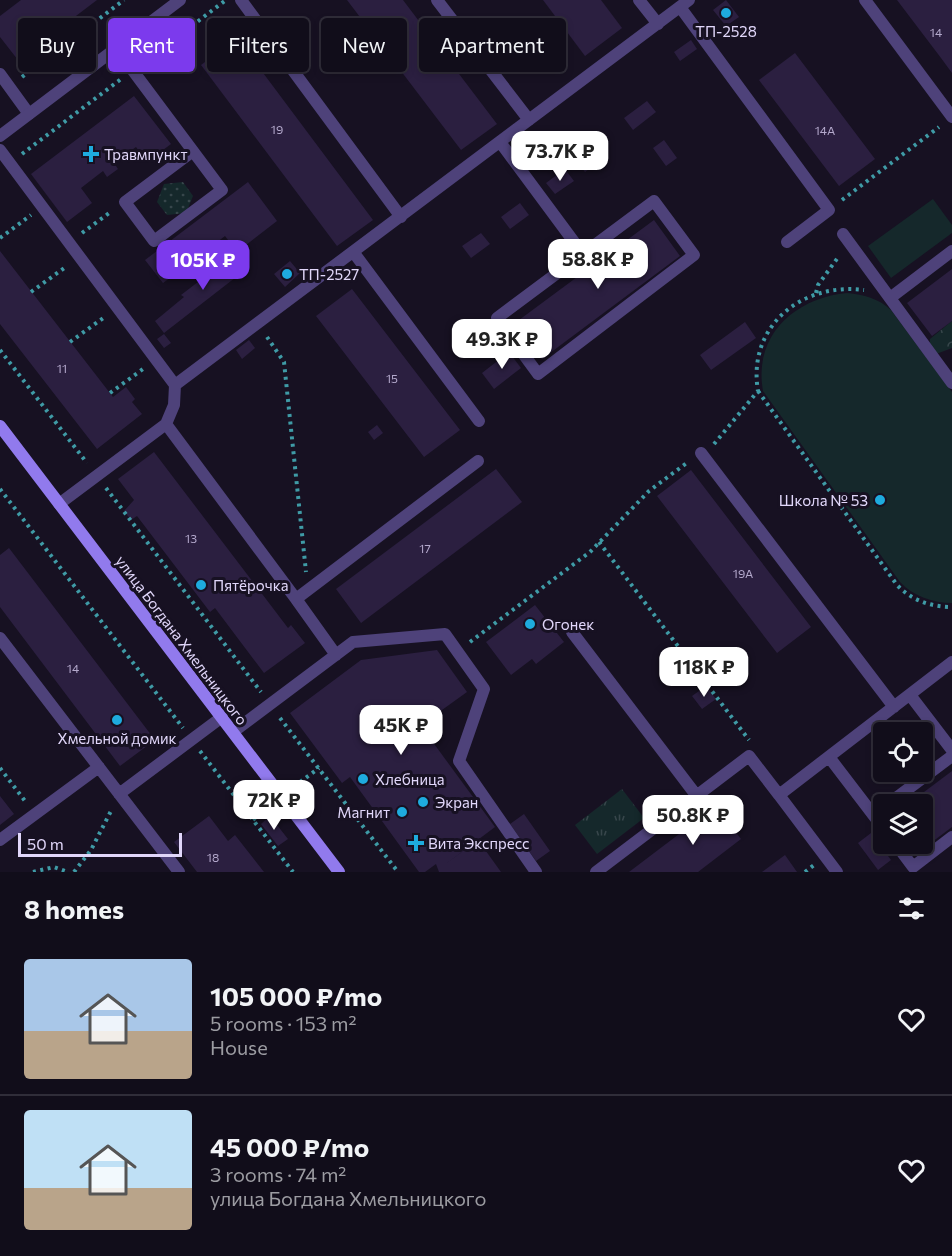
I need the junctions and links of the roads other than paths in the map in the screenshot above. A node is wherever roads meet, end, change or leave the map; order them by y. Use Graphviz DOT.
graph roads {
  1 [pos="180,0"];
  2 [pos="241,0"];
  3 [pos="437,0"];
  4 [pos="639,0"];
  5 [pos="865,0"];
  6 [pos="685,4"];
  7 [pos="156,18"];
  8 [pos="658,24"];
  9 [pos="108,54"];
  10 [pos="134,72"];
  11 [pos="0,74"];
  12 [pos="30,114"];
  13 [pos="529,120"];
  14 [pos="947,121"];
  15 [pos="0,136"];
  16 [pos="500,142"];
  17 [pos="0,150"];
  18 [pos="193,151"];
  19 [pos="401,217"];
  20 [pos="846,238"];
  21 [pos="787,242"];
  22 [pos="952,251"];
  23 [pos="354,253"];
  24 [pos="583,254"];
  25 [pos="890,298"];
  26 [pos="952,383"];
  27 [pos="175,385"];
  28 [pos="479,421"];
  29 [pos="166,424"];
  30 [pos="0,426"];
  31 [pos="701,453"];
  32 [pos="478,461"];
  33 [pos="59,504"];
  34 [pos="296,599"];
  35 [pos="572,632"];
  36 [pos="0,638"];
  37 [pos="336,655"];
  38 [pos="952,662"];
  39 [pos="910,695"];
  40 [pos="894,707"];
  41 [pos="222,717"];
  42 [pos="233,732"];
  43 [pos="952,750"];
  44 [pos="952,756"];
  45 [pos="829,757"];
  46 [pos="99,767"];
  47 [pos="119,794"];
  48 [pos="901,794"];
  49 [pos="696,795"];
  50 [pos="779,795"];
  51 [pos="873,805"];
  52 [pos="952,837"];
  53 [pos="0,840"];
  54 [pos="933,852"];
  55 [pos="903,854"];
  56 [pos="930,854"];
  57 [pos="179,872"];
  58 [pos="339,872"];
  59 [pos="536,872"];
  60 [pos="596,872"];
  61 [pos="837,872"];
  1 -- 7 [label="street"];
  2 -- 19 [label="street"];
  3 -- 13 [label="street"];
  4 -- 8 [label="street"];
  5 -- 14 [label="street"];
  6 -- 8 [label="street"];
  6 -- 21 [label="street"];
  8 -- 13 [label="street"];
  9 -- 12 [label="street"];
  10 -- 18 [label="street"];
  11 -- 12 [label="street"];
  12 -- 15 [label="street"];
  13 -- 16 [label="street"];
  16 -- 19 [label="street"];
  16 -- 24 [label="street"];
  17 -- 27 [label="street"];
  18 -- 18 [label="street"];
  19 -- 23 [label="street"];
  20 -- 25 [label="street"];
  22 -- 25 [label="street"];
  23 -- 27 [label="street"];
  23 -- 28 [label="street"];
  24 -- 24 [label="street"];
  25 -- 26 [label="street"];
  27 -- 29 [label="street"];
  29 -- 33 [label="street"];
  29 -- 34 [label="street"];
  30 -- 33 [label="street, улица Богдана Хмельницкого"];
  31 -- 40 [label="street"];
  32 -- 34 [label="street"];
  33 -- 41 [label="street, улица Богдана Хмельницкого"];
  34 -- 37 [label="street"];
  35 -- 49 [label="street"];
  36 -- 46 [label="street"];
  37 -- 42 [label="street"];
  37 -- 59 [label="street"];
  38 -- 39 [label="street"];
  39 -- 40 [label="street"];
  39 -- 43 [label="street"];
  40 -- 45 [label="street"];
  41 -- 42 [label="street, улица Богдана Хмельницкого"];
  41 -- 47 [label="street"];
  42 -- 58 [label="street, улица Богдана Хмельницкого"];
  44 -- 48 [label="street"];
  45 -- 50 [label="street"];
  45 -- 51 [label="street"];
  46 -- 47 [label="street"];
  46 -- 53 [label="street"];
  47 -- 57 [label="street"];
  49 -- 50 [label="street"];
  49 -- 60 [label="street"];
  50 -- 61 [label="street"];
  52 -- 54 [label="street"];
  55 -- 56 [label="street"];
}
